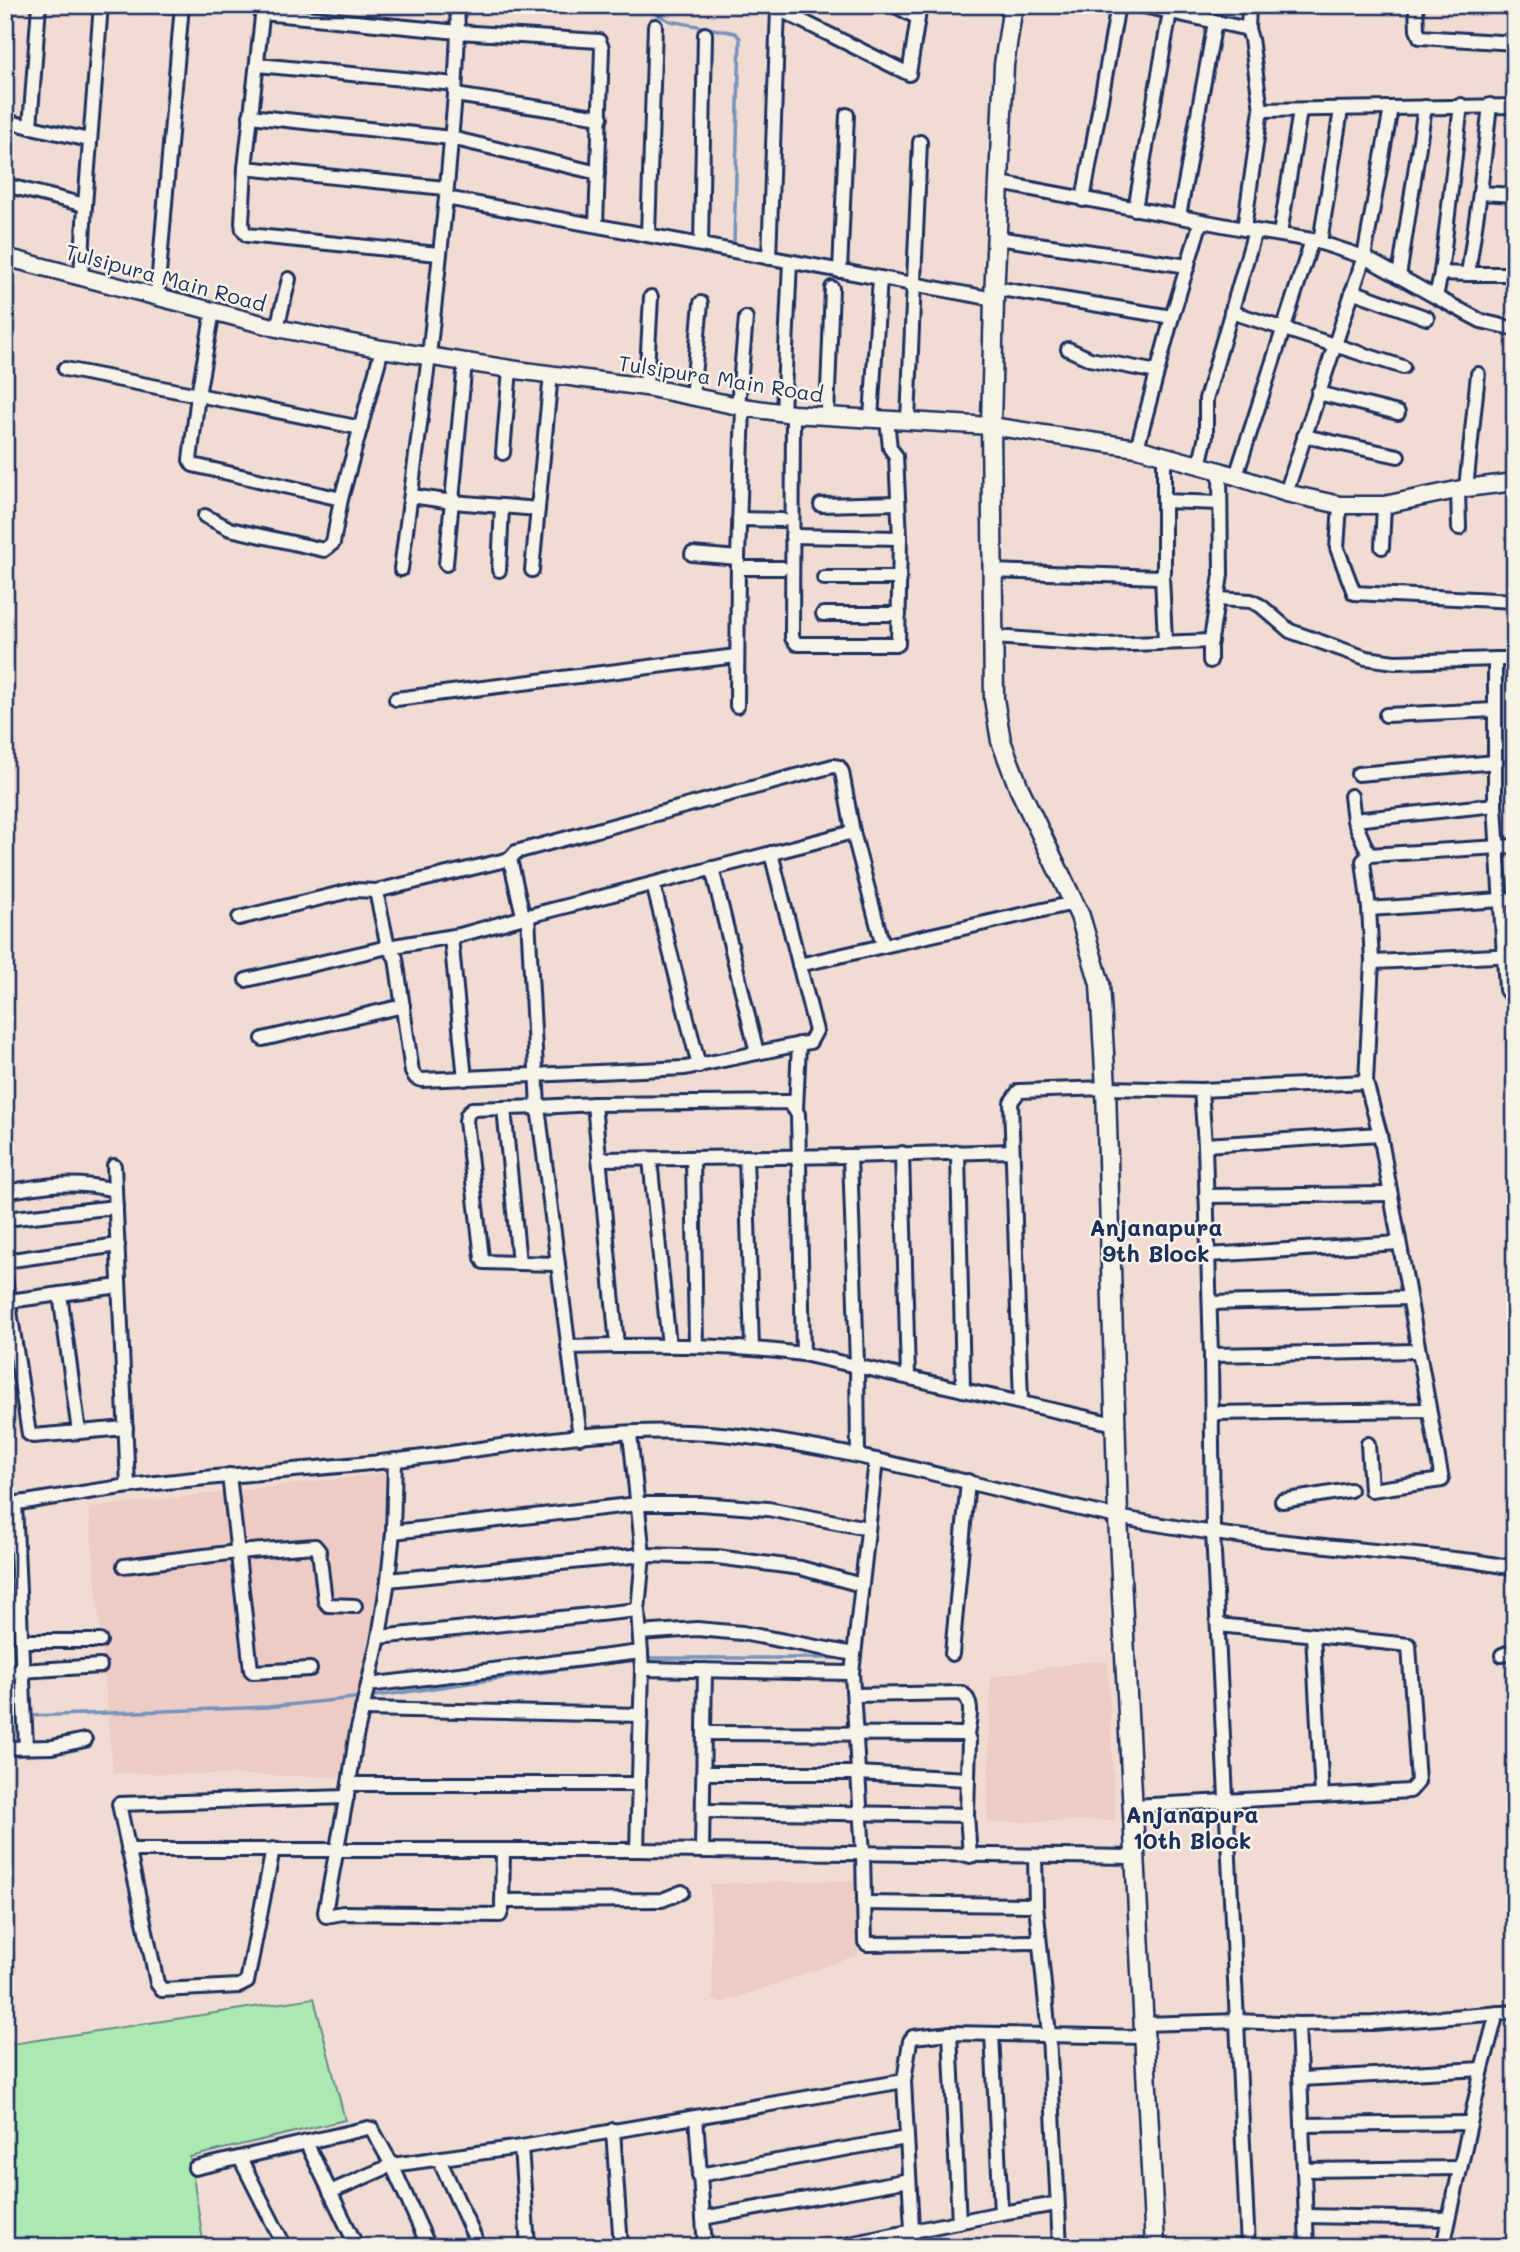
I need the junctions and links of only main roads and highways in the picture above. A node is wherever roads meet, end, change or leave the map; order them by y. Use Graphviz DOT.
graph roads {
  1 [pos="1013,5"];
  2 [pos="1155,2247"];
  1 -- 2 [label="main road"];
}
